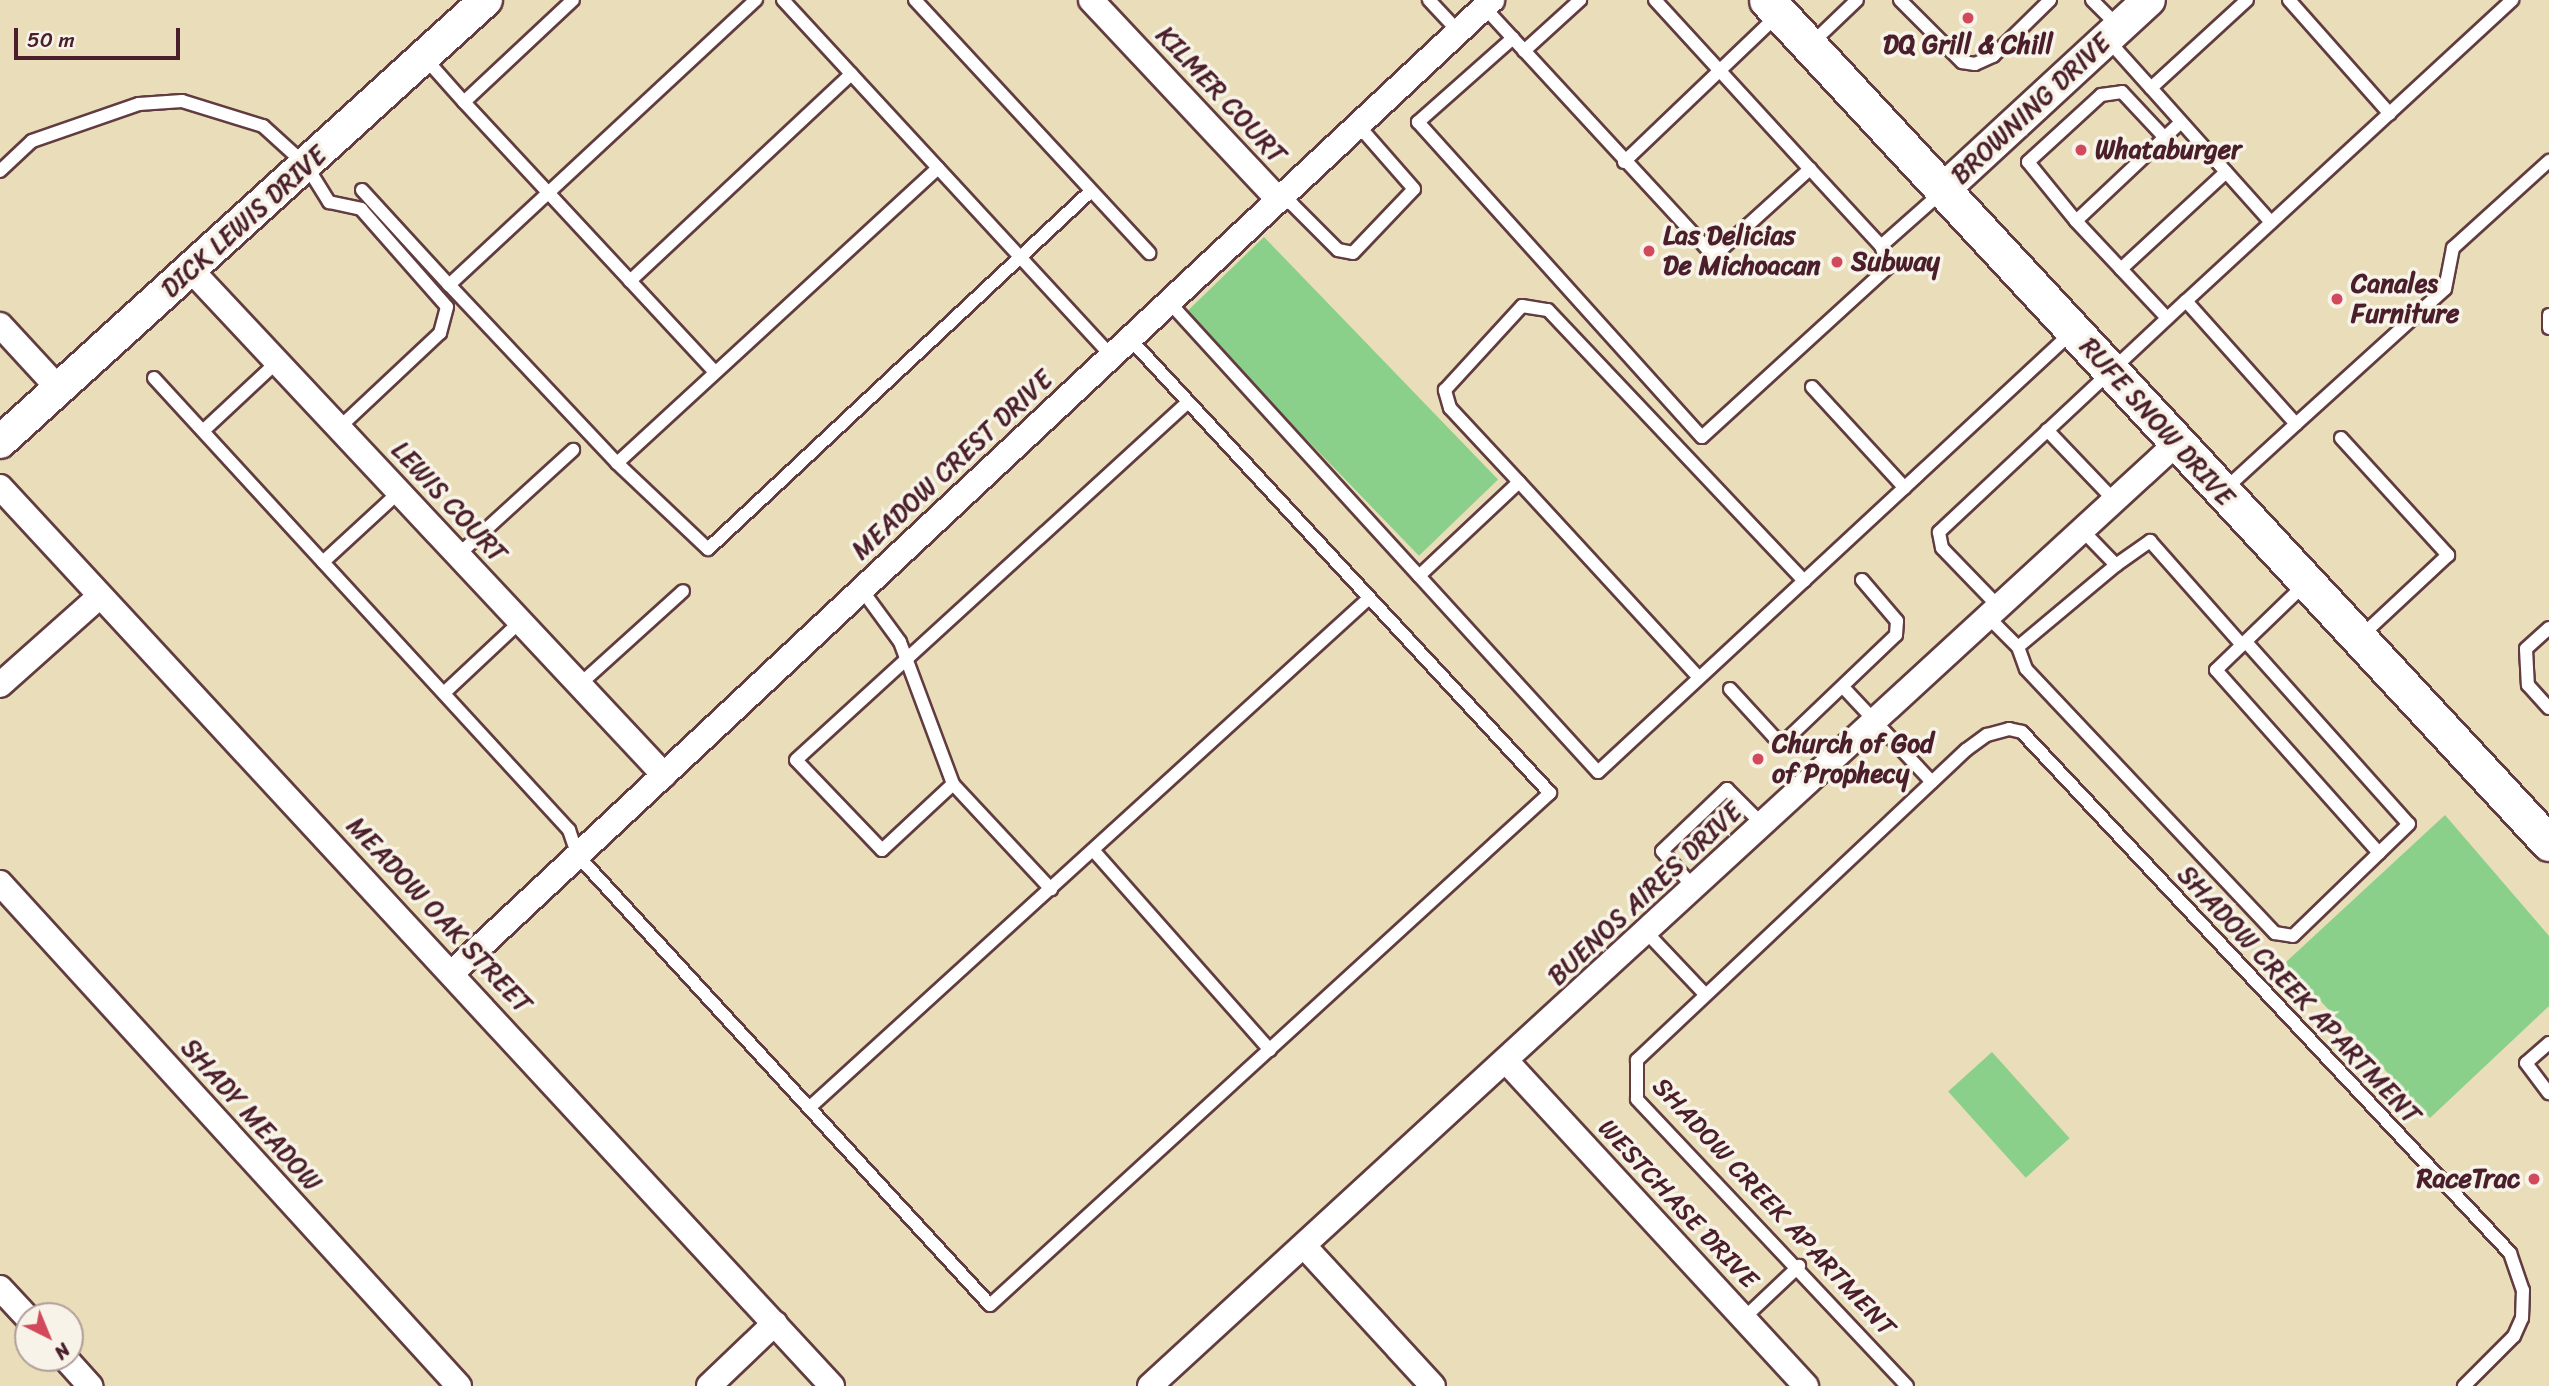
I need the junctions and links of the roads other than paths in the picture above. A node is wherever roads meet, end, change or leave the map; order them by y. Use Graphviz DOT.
graph roads {
  1 [pos="486,0"];
  2 [pos="573,0"];
  3 [pos="756,0"];
  4 [pos="783,0"];
  5 [pos="915,0"];
  6 [pos="1091,0"];
  7 [pos="1429,0"];
  8 [pos="1580,0"];
  9 [pos="1656,0"];
  10 [pos="1857,0"];
  11 [pos="2050,0"];
  12 [pos="2092,0"];
  13 [pos="2149,0"];
  14 [pos="2248,0"];
  15 [pos="2289,0"];
  16 [pos="2512,0"];
  17 [pos="1902,1"];
  18 [pos="1488,4"];
  19 [pos="1773,7"];
  20 [pos="1458,32"];
  21 [pos="2113,33"];
  22 [pos="1513,38"];
  23 [pos="1809,46"];
  24 [pos="1524,51"];
  25 [pos="424,57"];
  26 [pos="1721,70"];
  27 [pos="851,74"];
  28 [pos="2151,88"];
  29 [pos="464,102"];
  30 [pos="2390,114"];
  31 [pos="2181,122"];
  32 [pos="1358,125"];
  33 [pos="2165,138"];
  34 [pos="2549,161"];
  35 [pos="1624,162"];
  36 [pos="306,165"];
  37 [pos="938,168"];
  38 [pos="1810,169"];
  39 [pos="0,171"];
  40 [pos="2226,172"];
  41 [pos="362,190"];
  42 [pos="1943,190"];
  43 [pos="1091,191"];
  44 [pos="549,194"];
  45 [pos="1279,200"];
  46 [pos="2076,221"];
  47 [pos="2271,222"];
  48 [pos="1881,246"];
  49 [pos="1149,253"];
  50 [pos="1020,258"];
  51 [pos="2121,269"];
  52 [pos="191,271"];
  53 [pos="630,281"];
  54 [pos="449,285"];
  55 [pos="2186,301"];
  56 [pos="1169,302"];
  57 [pos="2549,315"];
  58 [pos="2167,318"];
  59 [pos="0,325"];
  60 [pos="2549,328"];
  61 [pos="2074,331"];
  62 [pos="1130,339"];
  63 [pos="1111,356"];
  64 [pos="277,362"];
  65 [pos="2111,370"];
  66 [pos="714,371"];
  67 [pos="154,378"];
  68 [pos="1812,387"];
  69 [pos="59,389"];
  70 [pos="1186,403"];
  71 [pos="2295,424"];
  72 [pos="339,428"];
  73 [pos="2047,430"];
  74 [pos="203,431"];
  75 [pos="2341,438"];
  76 [pos="0,442"];
  77 [pos="2177,443"];
  78 [pos="573,450"];
  79 [pos="617,463"];
  80 [pos="1519,482"];
  81 [pos="0,487"];
  82 [pos="1905,488"];
  83 [pos="399,492"];
  84 [pos="2221,492"];
  85 [pos="2114,500"];
  86 [pos="2082,530"];
  87 [pos="458,555"];
  88 [pos="323,562"];
  89 [pos="2116,565"];
  90 [pos="1419,576"];
  91 [pos="1862,580"];
  92 [pos="1804,581"];
  93 [pos="2305,584"];
  94 [pos="862,590"];
  95 [pos="682,591"];
  96 [pos="100,596"];
  97 [pos="1369,598"];
  98 [pos="1993,612"];
  99 [pos="520,622"];
  100 [pos="2549,628"];
  101 [pos="2357,640"];
  102 [pos="2244,643"];
  103 [pos="2018,647"];
  104 [pos="906,658"];
  105 [pos="1699,678"];
  106 [pos="0,685"];
  107 [pos="579,685"];
  108 [pos="1843,687"];
  109 [pos="1730,690"];
  110 [pos="444,693"];
  111 [pos="2549,708"];
  112 [pos="1875,721"];
  113 [pos="664,775"];
  114 [pos="1932,782"];
  115 [pos="953,784"];
  116 [pos="1763,825"];
  117 [pos="2549,843"];
  118 [pos="1093,850"];
  119 [pos="2379,853"];
  120 [pos="578,856"];
  121 [pos="0,883"];
  122 [pos="1051,889"];
  123 [pos="1695,890"];
  124 [pos="1648,934"];
  125 [pos="453,972"];
  126 [pos="1703,992"];
  127 [pos="2549,1043"];
  128 [pos="1270,1050"];
  129 [pos="1507,1062"];
  130 [pos="2549,1093"];
  131 [pos="810,1108"];
  132 [pos="1305,1247"];
  133 [pos="1800,1266"];
  134 [pos="0,1288"];
  135 [pos="14,1303"];
  136 [pos="1744,1318"];
  137 [pos="775,1323"];
  138 [pos="78,1372"];
  139 [pos="2473,1383"];
  140 [pos="90,1386"];
  141 [pos="459,1386"];
  142 [pos="709,1386"];
  143 [pos="832,1386"];
  144 [pos="1150,1386"];
  145 [pos="1433,1386"];
  146 [pos="1806,1386"];
  147 [pos="1907,1386"];
  1 -- 25 [label="street, DICK LEWIS DRIVE"];
  2 -- 29 [label="lane"];
  3 -- 44 [label="lane"];
  4 -- 27 [label="lane"];
  5 -- 43 [label="lane"];
  6 -- 45 [label="street, KILMER COURT"];
  7 -- 20 [label="lane"];
  8 -- 24 [label="lane"];
  9 -- 26 [label="lane"];
  10 -- 23 [label="lane"];
  11 -- 17 [label="lane"];
  12 -- 21 [label="lane"];
  13 -- 21 [label="street, BROWNING DRIVE"];
  14 -- 28 [label="lane"];
  15 -- 30 [label="lane"];
  16 -- 30 [label="lane"];
  18 -- 20 [label="street, MEADOW CREST DRIVE"];
  18 -- 22 [label="lane"];
  19 -- 23 [label="main road, RUFE SNOW DRIVE"];
  19 -- 26 [label="lane"];
  20 -- 32 [label="street, MEADOW CREST DRIVE"];
  21 -- 28 [label="lane"];
  21 -- 42 [label="street, BROWNING DRIVE"];
  22 -- 24 [label="lane"];
  22 -- 48 [label="lane"];
  23 -- 42 [label="main road, RUFE SNOW DRIVE"];
  24 -- 35 [label="lane"];
  25 -- 29 [label="lane"];
  25 -- 36 [label="street, DICK LEWIS DRIVE"];
  26 -- 35 [label="lane"];
  26 -- 38 [label="lane"];
  27 -- 37 [label="lane"];
  27 -- 53 [label="lane"];
  28 -- 31 [label="lane"];
  29 -- 44 [label="lane"];
  30 -- 47 [label="lane"];
  31 -- 33 [label="lane"];
  31 -- 40 [label="lane"];
  32 -- 45 [label="street, MEADOW CREST DRIVE"];
  32 -- 45 [label="lane"];
  33 -- 46 [label="lane"];
  33 -- 46 [label="lane"];
  34 -- 71 [label="lane"];
  35 -- 38 [label="lane"];
  36 -- 39 [label="lane"];
  36 -- 52 [label="street, DICK LEWIS DRIVE"];
  36 -- 72 [label="lane"];
  37 -- 50 [label="lane"];
  37 -- 66 [label="lane"];
  38 -- 48 [label="lane"];
  40 -- 47 [label="lane"];
  40 -- 51 [label="lane"];
  41 -- 54 [label="lane"];
  42 -- 48 [label="lane"];
  42 -- 61 [label="main road, RUFE SNOW DRIVE"];
  43 -- 49 [label="lane"];
  43 -- 50 [label="lane"];
  44 -- 53 [label="lane"];
  44 -- 54 [label="lane"];
  45 -- 56 [label="street, MEADOW CREST DRIVE"];
  46 -- 51 [label="lane"];
  47 -- 55 [label="lane"];
  50 -- 63 [label="lane"];
  50 -- 79 [label="lane"];
  51 -- 58 [label="lane"];
  52 -- 64 [label="street, LEWIS COURT"];
  52 -- 69 [label="street, DICK LEWIS DRIVE"];
  53 -- 66 [label="lane"];
  54 -- 79 [label="lane"];
  55 -- 58 [label="lane"];
  55 -- 71 [label="lane"];
  56 -- 62 [label="street, MEADOW CREST DRIVE"];
  56 -- 90 [label="lane"];
  57 -- 60 [label="lane"];
  58 -- 65 [label="lane"];
  59 -- 69 [label="street"];
  61 -- 65 [label="main road, RUFE SNOW DRIVE"];
  61 -- 82 [label="lane"];
  62 -- 63 [label="street, MEADOW CREST DRIVE"];
  62 -- 70 [label="lane"];
  63 -- 94 [label="street, MEADOW CREST DRIVE"];
  64 -- 72 [label="street, LEWIS COURT"];
  64 -- 74 [label="lane"];
  65 -- 73 [label="lane"];
  65 -- 77 [label="main road, RUFE SNOW DRIVE"];
  66 -- 79 [label="lane"];
  67 -- 74 [label="lane"];
  68 -- 82 [label="lane"];
  69 -- 76 [label="street, DICK LEWIS DRIVE"];
  70 -- 97 [label="lane"];
  70 -- 104 [label="lane"];
  71 -- 84 [label="lane"];
  72 -- 83 [label="street, LEWIS COURT"];
  73 -- 85 [label="lane"];
  73 -- 98 [label="lane"];
  74 -- 88 [label="lane"];
  75 -- 101 [label="lane"];
  77 -- 84 [label="main road, RUFE SNOW DRIVE"];
  77 -- 85 [label="street, BUENOS AIRES DRIVE"];
  78 -- 87 [label="lane"];
  80 -- 90 [label="lane"];
  80 -- 92 [label="lane"];
  80 -- 105 [label="lane"];
  81 -- 96 [label="street, MEADOW OAK STREET"];
  82 -- 92 [label="lane"];
  83 -- 87 [label="street, LEWIS COURT"];
  83 -- 88 [label="lane"];
  84 -- 93 [label="main road, RUFE SNOW DRIVE"];
  85 -- 86 [label="street, BUENOS AIRES DRIVE"];
  86 -- 89 [label="lane"];
  86 -- 98 [label="street, BUENOS AIRES DRIVE"];
  87 -- 99 [label="street, LEWIS COURT"];
  88 -- 110 [label="lane"];
  89 -- 102 [label="lane"];
  89 -- 103 [label="lane"];
  90 -- 105 [label="lane"];
  91 -- 108 [label="lane"];
  92 -- 105 [label="lane"];
  93 -- 101 [label="main road, RUFE SNOW DRIVE"];
  93 -- 102 [label="lane"];
  94 -- 104 [label="lane"];
  94 -- 113 [label="street, MEADOW CREST DRIVE"];
  95 -- 107 [label="lane"];
  96 -- 106 [label="street"];
  96 -- 125 [label="street, MEADOW OAK STREET"];
  97 -- 118 [label="lane"];
  97 -- 128 [label="lane"];
  98 -- 103 [label="lane"];
  98 -- 112 [label="street, BUENOS AIRES DRIVE"];
  99 -- 107 [label="street, LEWIS COURT"];
  99 -- 110 [label="lane"];
  100 -- 111 [label="lane"];
  101 -- 117 [label="main road, RUFE SNOW DRIVE"];
  102 -- 119 [label="lane"];
  102 -- 119 [label="lane"];
  103 -- 119 [label="lane"];
  104 -- 115 [label="lane"];
  104 -- 115 [label="lane"];
  107 -- 113 [label="street, LEWIS COURT"];
  108 -- 109 [label="lane"];
  108 -- 112 [label="lane"];
  110 -- 120 [label="lane"];
  112 -- 114 [label="lane"];
  112 -- 116 [label="street, BUENOS AIRES DRIVE"];
  113 -- 120 [label="street, MEADOW CREST DRIVE"];
  114 -- 126 [label="lane, SHADOW CREEK APARTMENT"];
  114 -- 139 [label="lane, SHADOW CREEK APARTMENT"];
  115 -- 122 [label="lane"];
  116 -- 123 [label="street, BUENOS AIRES DRIVE"];
  116 -- 123 [label="lane"];
  118 -- 122 [label="lane"];
  118 -- 128 [label="lane"];
  120 -- 125 [label="street, MEADOW CREST DRIVE"];
  120 -- 131 [label="lane"];
  121 -- 141 [label="street, SHADY MEADOW"];
  122 -- 131 [label="lane"];
  123 -- 124 [label="street, BUENOS AIRES DRIVE"];
  124 -- 126 [label="lane"];
  124 -- 129 [label="street, BUENOS AIRES DRIVE"];
  125 -- 137 [label="street, MEADOW OAK STREET"];
  126 -- 133 [label="lane, SHADOW CREEK APARTMENT"];
  127 -- 130 [label="lane"];
  128 -- 131 [label="lane"];
  129 -- 132 [label="street, BUENOS AIRES DRIVE"];
  129 -- 136 [label="street, WESTCHASE DRIVE"];
  132 -- 144 [label="street, BUENOS AIRES DRIVE"];
  132 -- 145 [label="street"];
  133 -- 136 [label="lane"];
  133 -- 147 [label="lane, SHADOW CREEK APARTMENT"];
  134 -- 135 [label="street"];
  136 -- 146 [label="street, WESTCHASE DRIVE"];
  137 -- 142 [label="street"];
  137 -- 143 [label="street, MEADOW OAK STREET"];
  138 -- 140 [label="street"];
}
